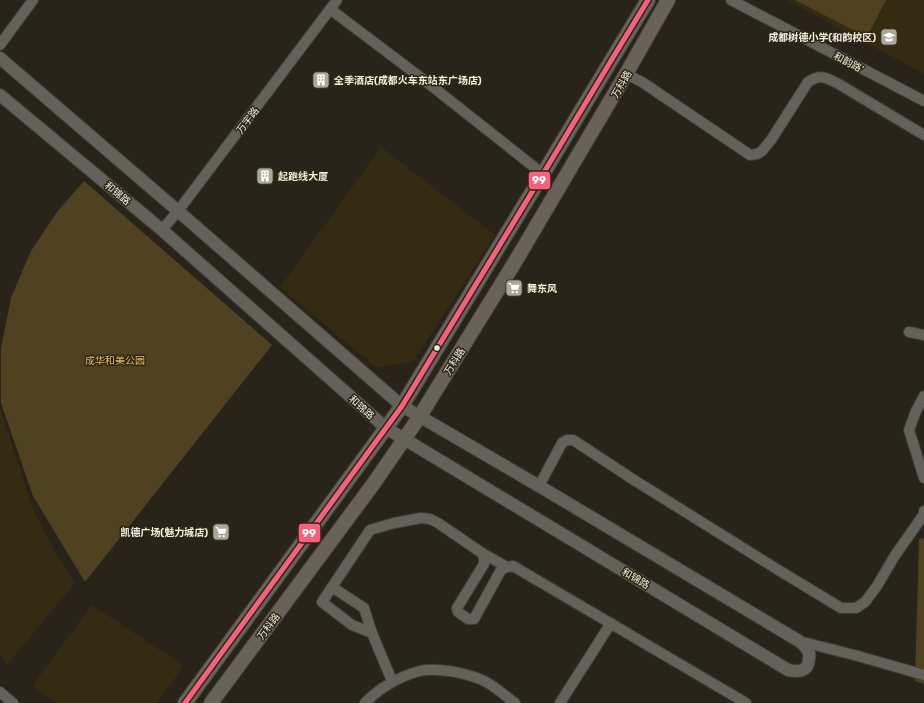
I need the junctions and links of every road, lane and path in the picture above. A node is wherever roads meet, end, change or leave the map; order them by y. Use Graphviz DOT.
graph roads {
  1 [pos="33,0"];
  2 [pos="337,0"];
  3 [pos="648,0"];
  4 [pos="668,0"];
  5 [pos="731,0"];
  6 [pos="330,9"];
  7 [pos="0,45"];
  8 [pos="0,58"];
  9 [pos="626,74"];
  10 [pos="0,94"];
  11 [pos="924,101"];
  12 [pos="924,135"];
  13 [pos="543,174"];
  14 [pos="178,211"];
  15 [pos="162,230"];
  16 [pos="909,332"];
  17 [pos="924,335"];
  18 [pos="924,396"];
  19 [pos="402,406"];
  20 [pos="420,416"];
  21 [pos="386,428"];
  22 [pos="404,439"];
  23 [pos="924,478"];
  24 [pos="540,486"];
  25 [pos="924,511"];
  26 [pos="482,553"];
  27 [pos="507,567"];
  28 [pos="332,587"];
  29 [pos="611,623"];
  30 [pos="372,633"];
  31 [pos="798,641"];
  32 [pos="924,675"];
  33 [pos="392,681"];
  34 [pos="0,692"];
  35 [pos="13,703"];
  36 [pos="185,703"];
  37 [pos="211,703"];
  38 [pos="365,703"];
  39 [pos="515,703"];
  40 [pos="560,703"];
  41 [pos="746,703"];
  1 -- 7 [label="street"];
  2 -- 6 [label="street, 万宇路"];
  3 -- 13 [label="main road, 万科路"];
  4 -- 9 [label="main road, 万科路"];
  5 -- 11 [label="street, 和韵路’"];
  6 -- 13 [label="street"];
  6 -- 14 [label="street, 万宇路"];
  8 -- 14 [label="street"];
  9 -- 12 [label="street"];
  9 -- 20 [label="main road, 万科路"];
  10 -- 15 [label="street, 和锦路"];
  13 -- 19 [label="main road, 万科路"];
  14 -- 15 [label="street, 万宇路"];
  14 -- 19 [label="street"];
  15 -- 21 [label="street, 和锦路"];
  16 -- 17 [label="street"];
  18 -- 23 [label="street"];
  19 -- 20 [label="street"];
  19 -- 21 [label="main road, 万科路"];
  20 -- 22 [label="main road, 万科路"];
  20 -- 24 [label="street"];
  21 -- 22 [label="street, 和锦路"];
  21 -- 36 [label="main road, 万科路"];
  22 -- 31 [label="street, 和锦路"];
  22 -- 37 [label="main road, 万科路"];
  24 -- 25 [label="street"];
  24 -- 31 [label="street"];
  26 -- 27 [label="street"];
  26 -- 27 [label="street"];
  26 -- 28 [label="street"];
  27 -- 29 [label="street"];
  28 -- 30 [label="street"];
  28 -- 30 [label="street"];
  29 -- 40 [label="street"];
  29 -- 41 [label="street"];
  30 -- 33 [label="street"];
  31 -- 32 [label="street"];
  33 -- 38 [label="street"];
  33 -- 39 [label="street"];
  34 -- 35 [label="street"];
}
